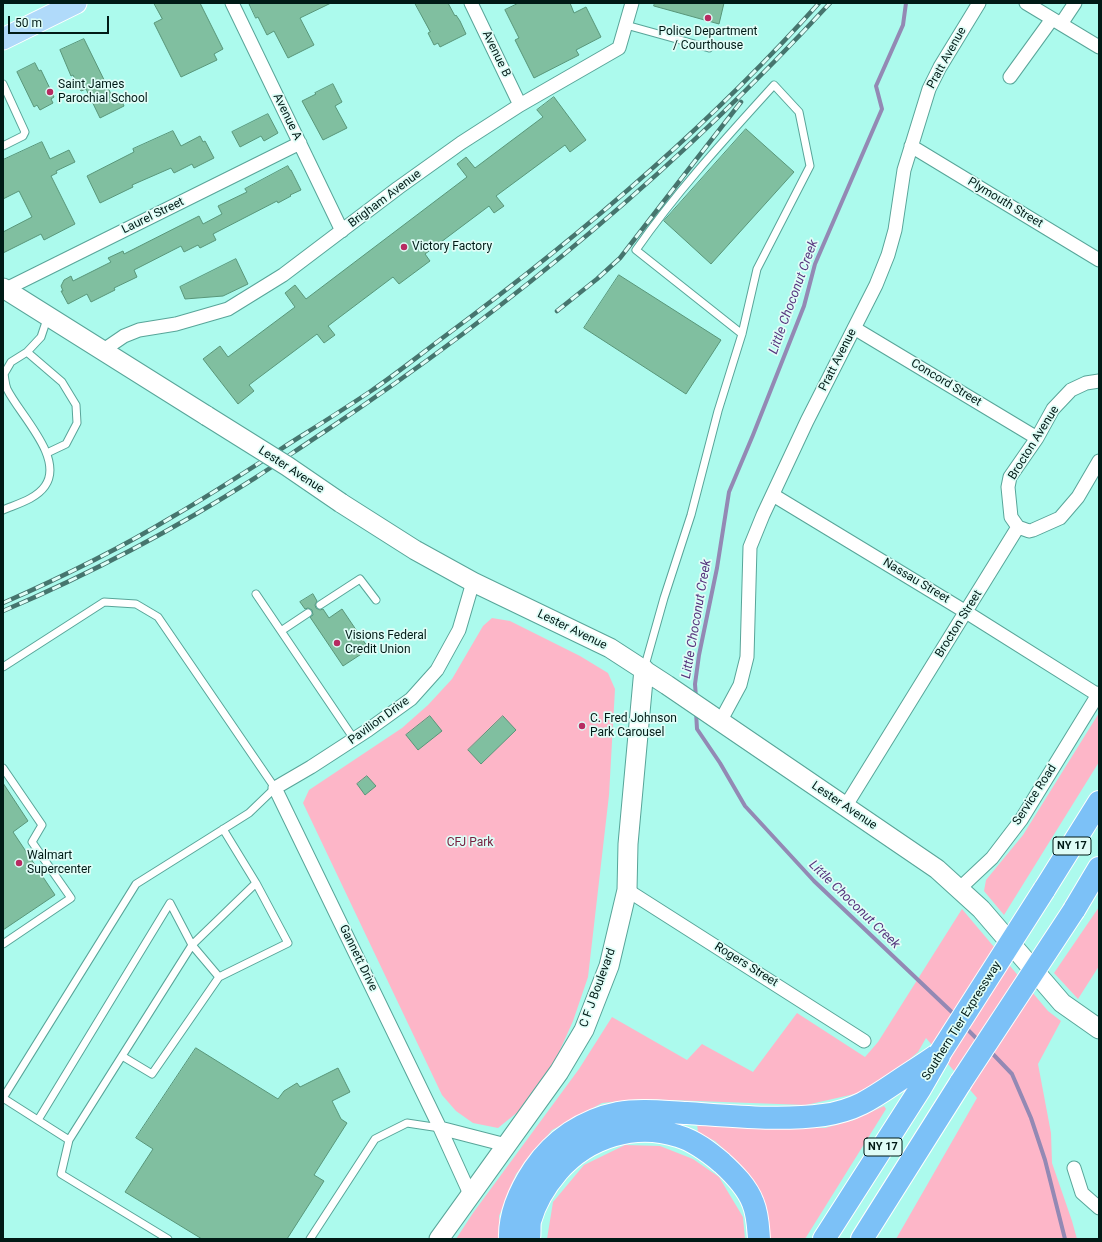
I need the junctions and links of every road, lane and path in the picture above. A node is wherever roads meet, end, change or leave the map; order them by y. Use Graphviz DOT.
graph roads {
  1 [pos="76,3"];
  2 [pos="232,3"];
  3 [pos="471,3"];
  4 [pos="632,3"];
  5 [pos="979,3"];
  6 [pos="1026,3"];
  7 [pos="1075,3"];
  8 [pos="1057,21"];
  9 [pos="626,25"];
  10 [pos="3,39"];
  11 [pos="1099,46"];
  12 [pos="709,48"];
  13 [pos="1010,77"];
  14 [pos="3,84"];
  15 [pos="520,105"];
  16 [pos="300,143"];
  17 [pos="3,146"];
  18 [pos="911,146"];
  19 [pos="342,232"];
  20 [pos="1099,260"];
  21 [pos="4,288"];
  22 [pos="48,316"];
  23 [pos="854,328"];
  24 [pos="742,334"];
  25 [pos="102,351"];
  26 [pos="27,352"];
  27 [pos="1099,381"];
  28 [pos="1037,438"];
  29 [pos="47,453"];
  30 [pos="1097,470"];
  31 [pos="773,495"];
  32 [pos="3,510"];
  33 [pos="1018,527"];
  34 [pos="473,582"];
  35 [pos="256,594"];
  36 [pos="376,600"];
  37 [pos="320,605"];
  38 [pos="966,612"];
  39 [pos="308,613"];
  40 [pos="281,631"];
  41 [pos="3,667"];
  42 [pos="644,669"];
  43 [pos="1099,694"];
  44 [pos="717,719"];
  45 [pos="354,739"];
  46 [pos="3,768"];
  47 [pos="275,788"];
  48 [pos="1099,802"];
  49 [pos="846,807"];
  50 [pos="223,829"];
  51 [pos="1099,868"];
  52 [pos="256,883"];
  53 [pos="960,888"];
  54 [pos="627,890"];
  55 [pos="3,944"];
  56 [pos="192,944"];
  57 [pos="219,977"];
  58 [pos="1099,1029"];
  59 [pos="864,1041"];
  60 [pos="940,1053"];
  61 [pos="122,1056"];
  62 [pos="38,1120"];
  63 [pos="936,1122"];
  64 [pos="440,1128"];
  65 [pos="69,1140"];
  66 [pos="506,1145"];
  67 [pos="1074,1168"];
  68 [pos="470,1194"];
  69 [pos="1099,1208"];
  70 [pos="168,1239"];
  71 [pos="310,1239"];
  72 [pos="439,1239"];
  73 [pos="510,1239"];
  74 [pos="529,1239"];
  75 [pos="759,1239"];
  76 [pos="824,1239"];
  77 [pos="862,1239"];
  78 [pos="877,1239"];
  1 -- 10 [label="main road"];
  2 -- 16 [label="street, Avenue A"];
  3 -- 15 [label="street, Avenue B"];
  4 -- 9 [label="street, Brigham Avenue"];
  5 -- 18 [label="street, Pratt Avenue"];
  6 -- 8 [label="street"];
  7 -- 8 [label="street"];
  8 -- 11 [label="street"];
  8 -- 13 [label="street"];
  9 -- 12 [label="lane"];
  9 -- 15 [label="street, Brigham Avenue"];
  14 -- 17 [label="lane"];
  15 -- 19 [label="street, Brigham Avenue"];
  16 -- 19 [label="street, Avenue A"];
  16 -- 21 [label="street, Laurel Street"];
  18 -- 20 [label="street, Plymouth Street"];
  18 -- 23 [label="street, Pratt Avenue"];
  19 -- 25 [label="street, Brigham Avenue"];
  21 -- 22 [label="street, Lester Avenue"];
  22 -- 25 [label="street, Lester Avenue"];
  22 -- 26 [label="lane"];
  23 -- 28 [label="street, Concord Street"];
  23 -- 31 [label="street, Pratt Avenue"];
  24 -- 24 [label="lane"];
  24 -- 42 [label="lane"];
  25 -- 34 [label="street, Lester Avenue, bridge"];
  26 -- 29 [label="lane"];
  26 -- 29 [label="lane"];
  27 -- 28 [label="street, Brocton Avenue"];
  28 -- 33 [label="street, Brocton Avenue"];
  29 -- 32 [label="lane"];
  30 -- 33 [label="street"];
  31 -- 38 [label="street, Nassau Street"];
  31 -- 44 [label="street, Pratt Avenue"];
  33 -- 38 [label="street, Brocton Street"];
  34 -- 42 [label="street, Lester Avenue"];
  34 -- 45 [label="street, Pavilion Drive"];
  35 -- 40 [label="lane"];
  36 -- 37 [label="lane"];
  38 -- 43 [label="street, Nassau Street"];
  38 -- 49 [label="street, Brocton Street"];
  39 -- 40 [label="lane"];
  40 -- 45 [label="lane"];
  41 -- 47 [label="lane"];
  42 -- 44 [label="street, Lester Avenue"];
  42 -- 54 [label="street, C F J Boulevard"];
  43 -- 53 [label="street, Service Road"];
  44 -- 49 [label="street, Lester Avenue"];
  45 -- 47 [label="street, Pavilion Drive"];
  46 -- 55 [label="lane"];
  47 -- 50 [label="lane"];
  47 -- 64 [label="street, Gannett Drive"];
  48 -- 60 [label="highway, Southern Tier Expressway / NY 17, bridge"];
  49 -- 53 [label="street, Lester Avenue"];
  50 -- 52 [label="lane"];
  50 -- 62 [label="lane"];
  51 -- 63 [label="highway, NY 17, bridge"];
  52 -- 56 [label="lane"];
  52 -- 57 [label="lane"];
  53 -- 58 [label="street, Lester Avenue"];
  54 -- 59 [label="street, Rogers Street"];
  54 -- 66 [label="street, C F J Boulevard"];
  56 -- 57 [label="lane"];
  56 -- 61 [label="lane"];
  56 -- 62 [label="lane"];
  57 -- 61 [label="lane"];
  60 -- 73 [label="highway"];
  60 -- 76 [label="highway, Southern Tier Expressway / NY 17"];
  61 -- 65 [label="lane"];
  62 -- 65 [label="lane"];
  63 -- 77 [label="highway, NY 17"];
  63 -- 78 [label="highway"];
  64 -- 66 [label="street"];
  64 -- 68 [label="street, Gannett Drive"];
  64 -- 71 [label="lane"];
  65 -- 70 [label="lane"];
  66 -- 68 [label="street, C F J Boulevard"];
  67 -- 69 [label="street"];
  68 -- 72 [label="street, C F J Boulevard"];
  74 -- 75 [label="highway"];
}
